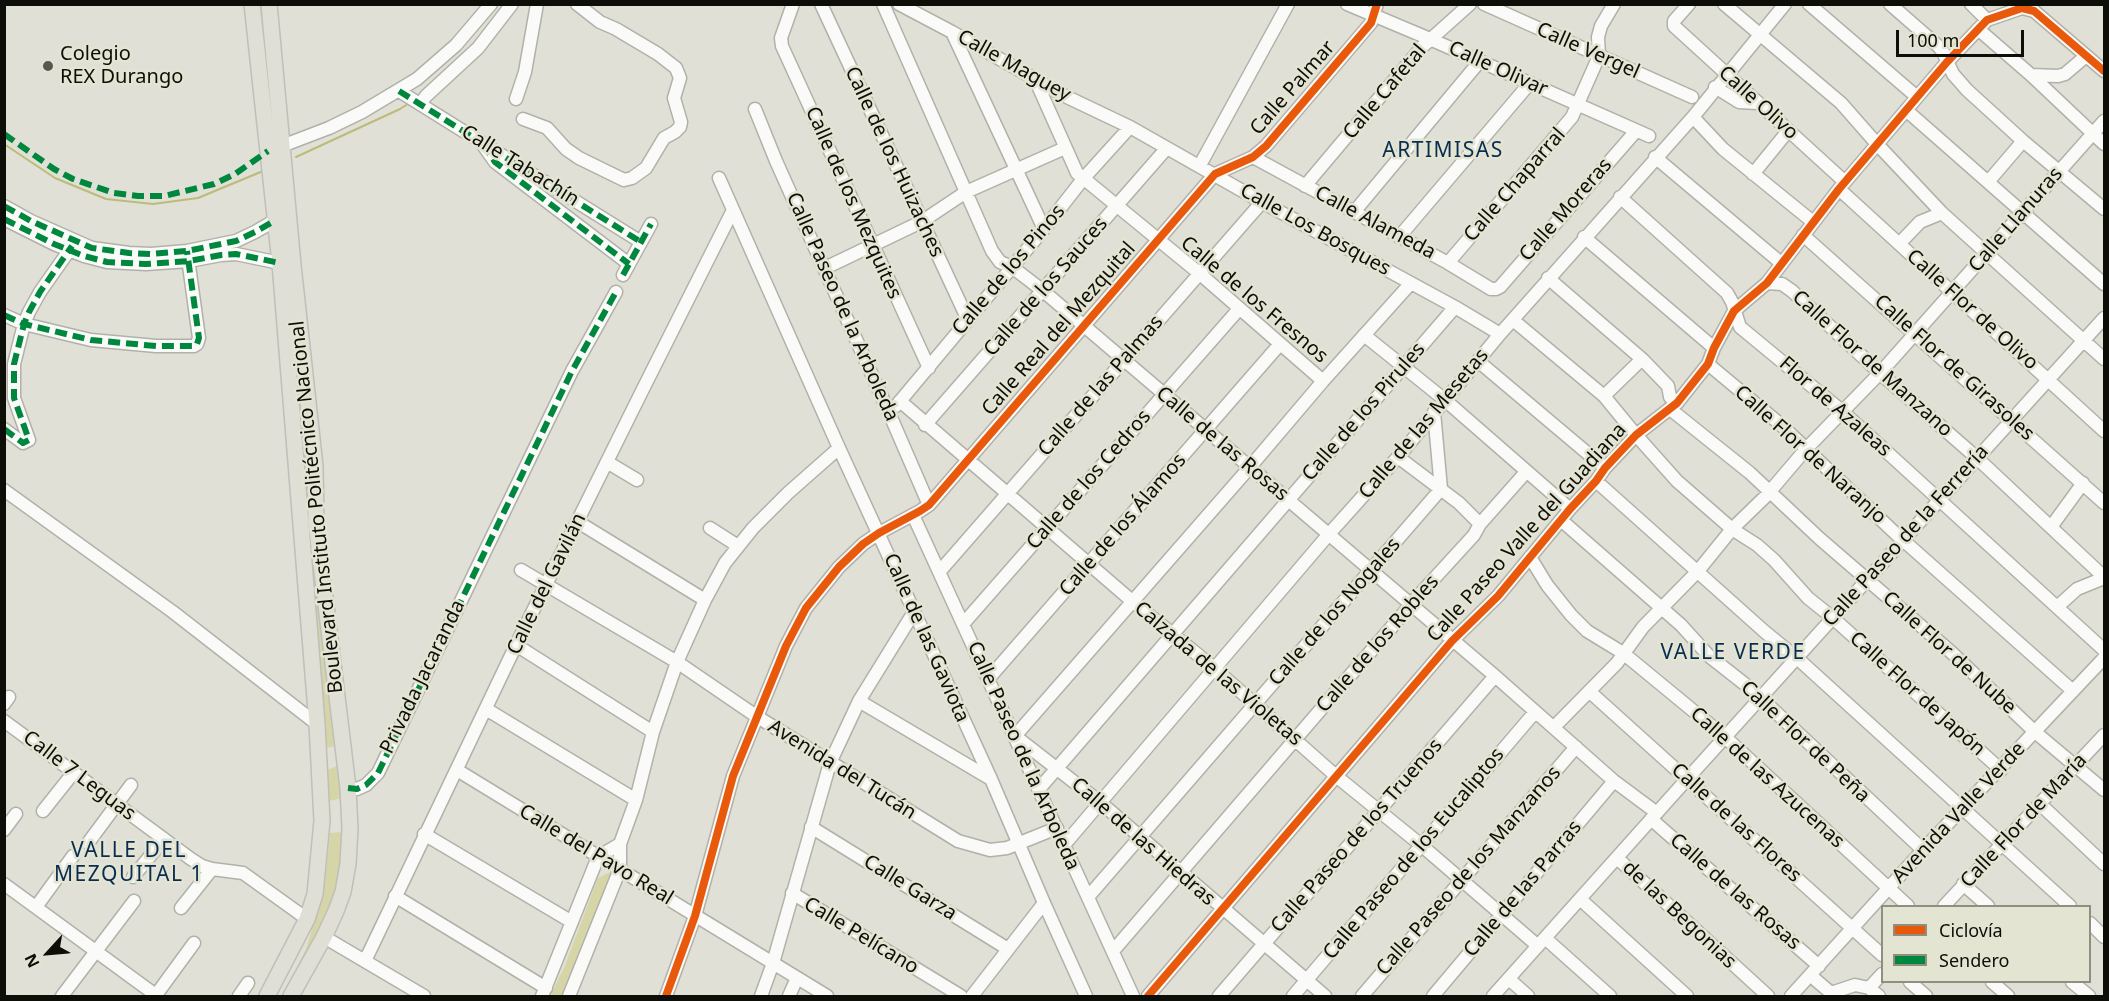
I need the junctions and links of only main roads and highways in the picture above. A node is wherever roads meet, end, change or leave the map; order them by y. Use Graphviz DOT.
graph roads {
  1 [pos="252,4"];
  2 [pos="268,4"];
  3 [pos="274,149"];
  4 [pos="286,264"];
  5 [pos="322,821"];
  6 [pos="348,864"];
  7 [pos="267,996"];
  8 [pos="291,996"];
  1 -- 3 [label="main road, Boulevard Instituto Politécnico Nacional"];
  2 -- 3 [label="main road, Boulevard Instituto Politécnico Nacional"];
  3 -- 4 [label="main road, Boulevard Instituto Politécnico Nacional"];
  3 -- 4 [label="main road, Boulevard Instituto Politécnico Nacional"];
  4 -- 5 [label="main road, Boulevard Instituto Politécnico Nacional"];
  4 -- 6 [label="main road, Boulevard Instituto Politécnico Nacional"];
  5 -- 6 [label="main road"];
  5 -- 7 [label="main road, Boulevard Instituto Politécnico Nacional"];
  6 -- 8 [label="main road, Boulevard Instituto Politécnico Nacional"];
}
